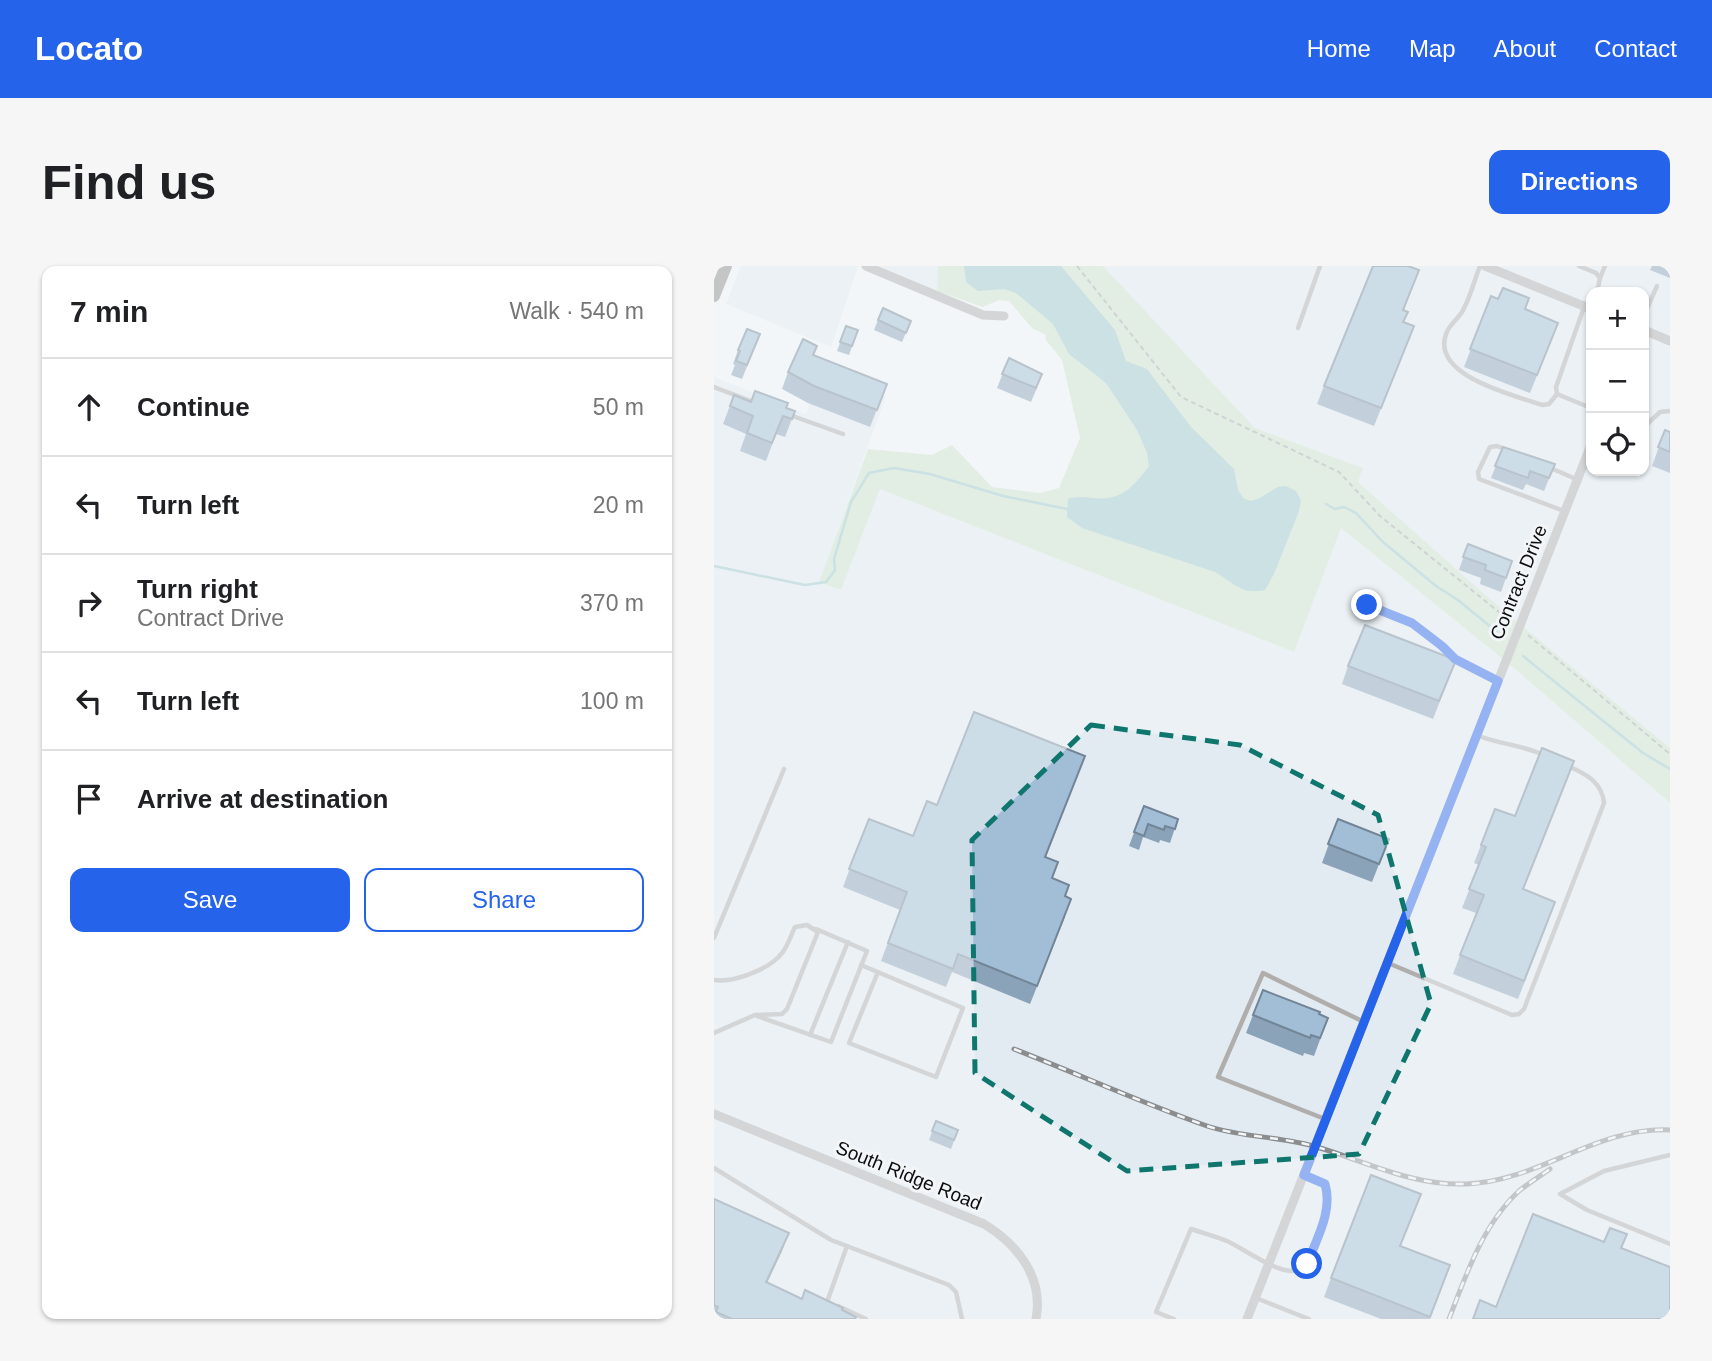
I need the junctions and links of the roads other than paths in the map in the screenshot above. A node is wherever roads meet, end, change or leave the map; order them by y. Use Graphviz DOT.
graph roads {
  1 [pos="726,266"];
  2 [pos="866,266"];
  3 [pos="1320,266"];
  4 [pos="1579,266"];
  5 [pos="1605,266"];
  6 [pos="1488,267"];
  7 [pos="1600,278"];
  8 [pos="1657,286"];
  9 [pos="1598,287"];
  10 [pos="714,296"];
  11 [pos="1649,304"];
  12 [pos="1586,307"];
  13 [pos="1586,315"];
  14 [pos="1004,316"];
  15 [pos="1298,328"];
  16 [pos="1649,332"];
  17 [pos="1670,341"];
  18 [pos="714,387"];
  19 [pos="1557,394"];
  20 [pos="765,406"];
  21 [pos="1586,406"];
  22 [pos="778,411"];
  23 [pos="1670,411"];
  24 [pos="1649,422"];
  25 [pos="843,434"];
  26 [pos="1508,451"];
  27 [pos="1586,458"];
  28 [pos="1543,465"];
  29 [pos="1577,480"];
  30 [pos="1565,512"];
  31 [pos="1367,605"];
  32 [pos="1498,681"];
  33 [pos="1476,736"];
  34 [pos="1555,760"];
  35 [pos="1566,765"];
  36 [pos="784,769"];
  37 [pos="815,928"];
  38 [pos="714,938"];
  39 [pos="848,942"];
  40 [pos="1387,962"];
  41 [pos="861,965"];
  42 [pos="878,972"];
  43 [pos="714,980"];
  44 [pos="755,1015"];
  45 [pos="1364,1022"];
  46 [pos="714,1033"];
  47 [pos="810,1035"];
  48 [pos="714,1114"];
  49 [pos="1326,1120"];
  50 [pos="1670,1155"];
  51 [pos="714,1168"];
  52 [pos="1304,1175"];
  53 [pos="1670,1244"];
  54 [pos="847,1246"];
  55 [pos="1269,1264"];
  56 [pos="1255,1298"];
  57 [pos="866,1319"];
  58 [pos="962,1319"];
  59 [pos="1035,1319"];
  60 [pos="1174,1319"];
  61 [pos="1247,1319"];
  62 [pos="1309,1319"];
  1 -- 10 [label="main road"];
  2 -- 14 [label="street"];
  3 -- 15 [label="lane"];
  4 -- 7 [label="lane"];
  5 -- 7 [label="lane"];
  6 -- 12 [label="street"];
  6 -- 19 [label="lane"];
  7 -- 9 [label="lane"];
  8 -- 11 [label="lane"];
  13 -- 19 [label="lane"];
  16 -- 17 [label="street"];
  18 -- 20 [label="lane"];
  19 -- 21 [label="lane"];
  22 -- 25 [label="lane"];
  23 -- 24 [label="lane"];
  26 -- 30 [label="lane"];
  27 -- 29 [label="street, Contract Drive"];
  28 -- 29 [label="lane"];
  29 -- 30 [label="street, Contract Drive"];
  30 -- 32 [label="street, Contract Drive"];
  31 -- 32 [label="lane"];
  32 -- 33 [label="street, Contract Drive"];
  33 -- 34 [label="lane"];
  33 -- 40 [label="street, Contract Drive"];
  35 -- 40 [label="lane"];
  36 -- 38 [label="lane"];
  37 -- 39 [label="lane"];
  37 -- 43 [label="lane"];
  37 -- 44 [label="lane"];
  39 -- 41 [label="lane"];
  39 -- 47 [label="lane"];
  40 -- 45 [label="street, Contract Drive"];
  41 -- 42 [label="lane"];
  41 -- 47 [label="lane"];
  42 -- 42 [label="lane"];
  44 -- 46 [label="lane"];
  44 -- 47 [label="lane"];
  45 -- 49 [label="street, Contract Drive"];
  45 -- 49 [label="lane"];
  48 -- 59 [label="street, South Ridge Road"];
  49 -- 52 [label="street, Contract Drive"];
  50 -- 53 [label="lane"];
  51 -- 54 [label="lane"];
  52 -- 55 [label="street, Contract Drive"];
  52 -- 55 [label="lane"];
  54 -- 57 [label="lane"];
  54 -- 58 [label="lane"];
  55 -- 56 [label="street, Contract Drive"];
  55 -- 60 [label="lane"];
  56 -- 61 [label="street, Contract Drive"];
  56 -- 62 [label="lane"];
}
